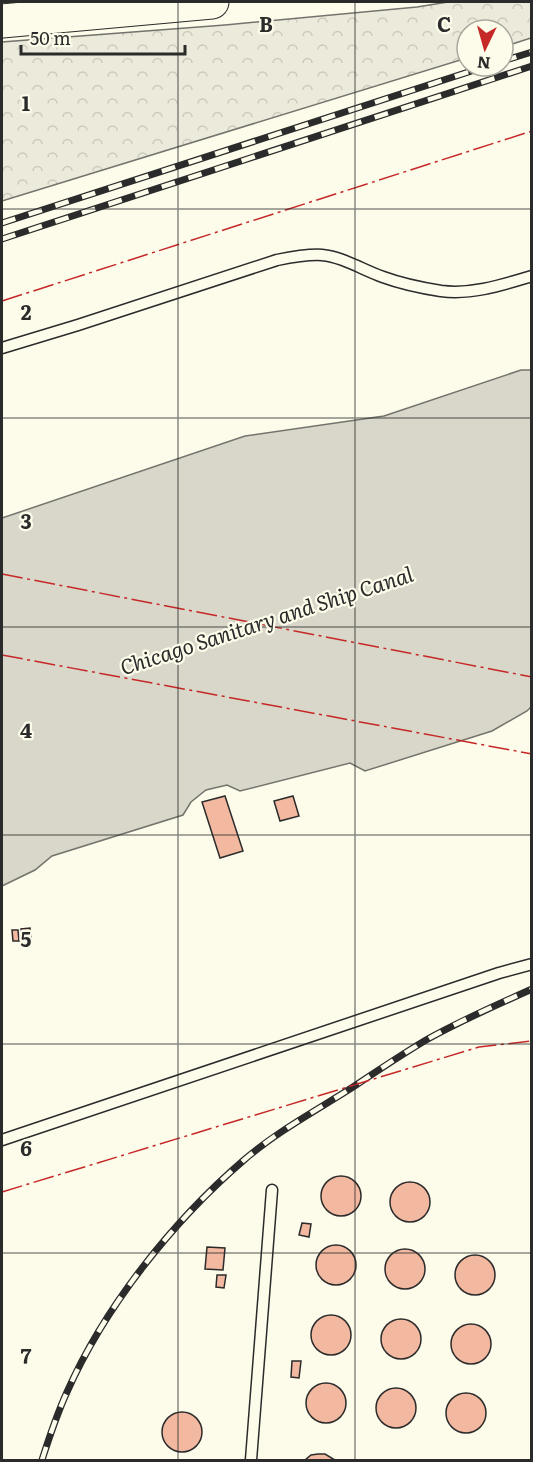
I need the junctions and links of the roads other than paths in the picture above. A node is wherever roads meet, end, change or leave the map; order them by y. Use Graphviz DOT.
graph roads {
  1 [pos="212,2"];
  2 [pos="2,21"];
  3 [pos="531,276"];
  4 [pos="2,348"];
  5 [pos="531,964"];
  6 [pos="2,1140"];
  7 [pos="272,1190"];
  8 [pos="250,1461"];
  1 -- 2 [label="highway"];
  3 -- 4 [label="lane"];
  5 -- 6 [label="lane"];
  7 -- 8 [label="lane"];
}
